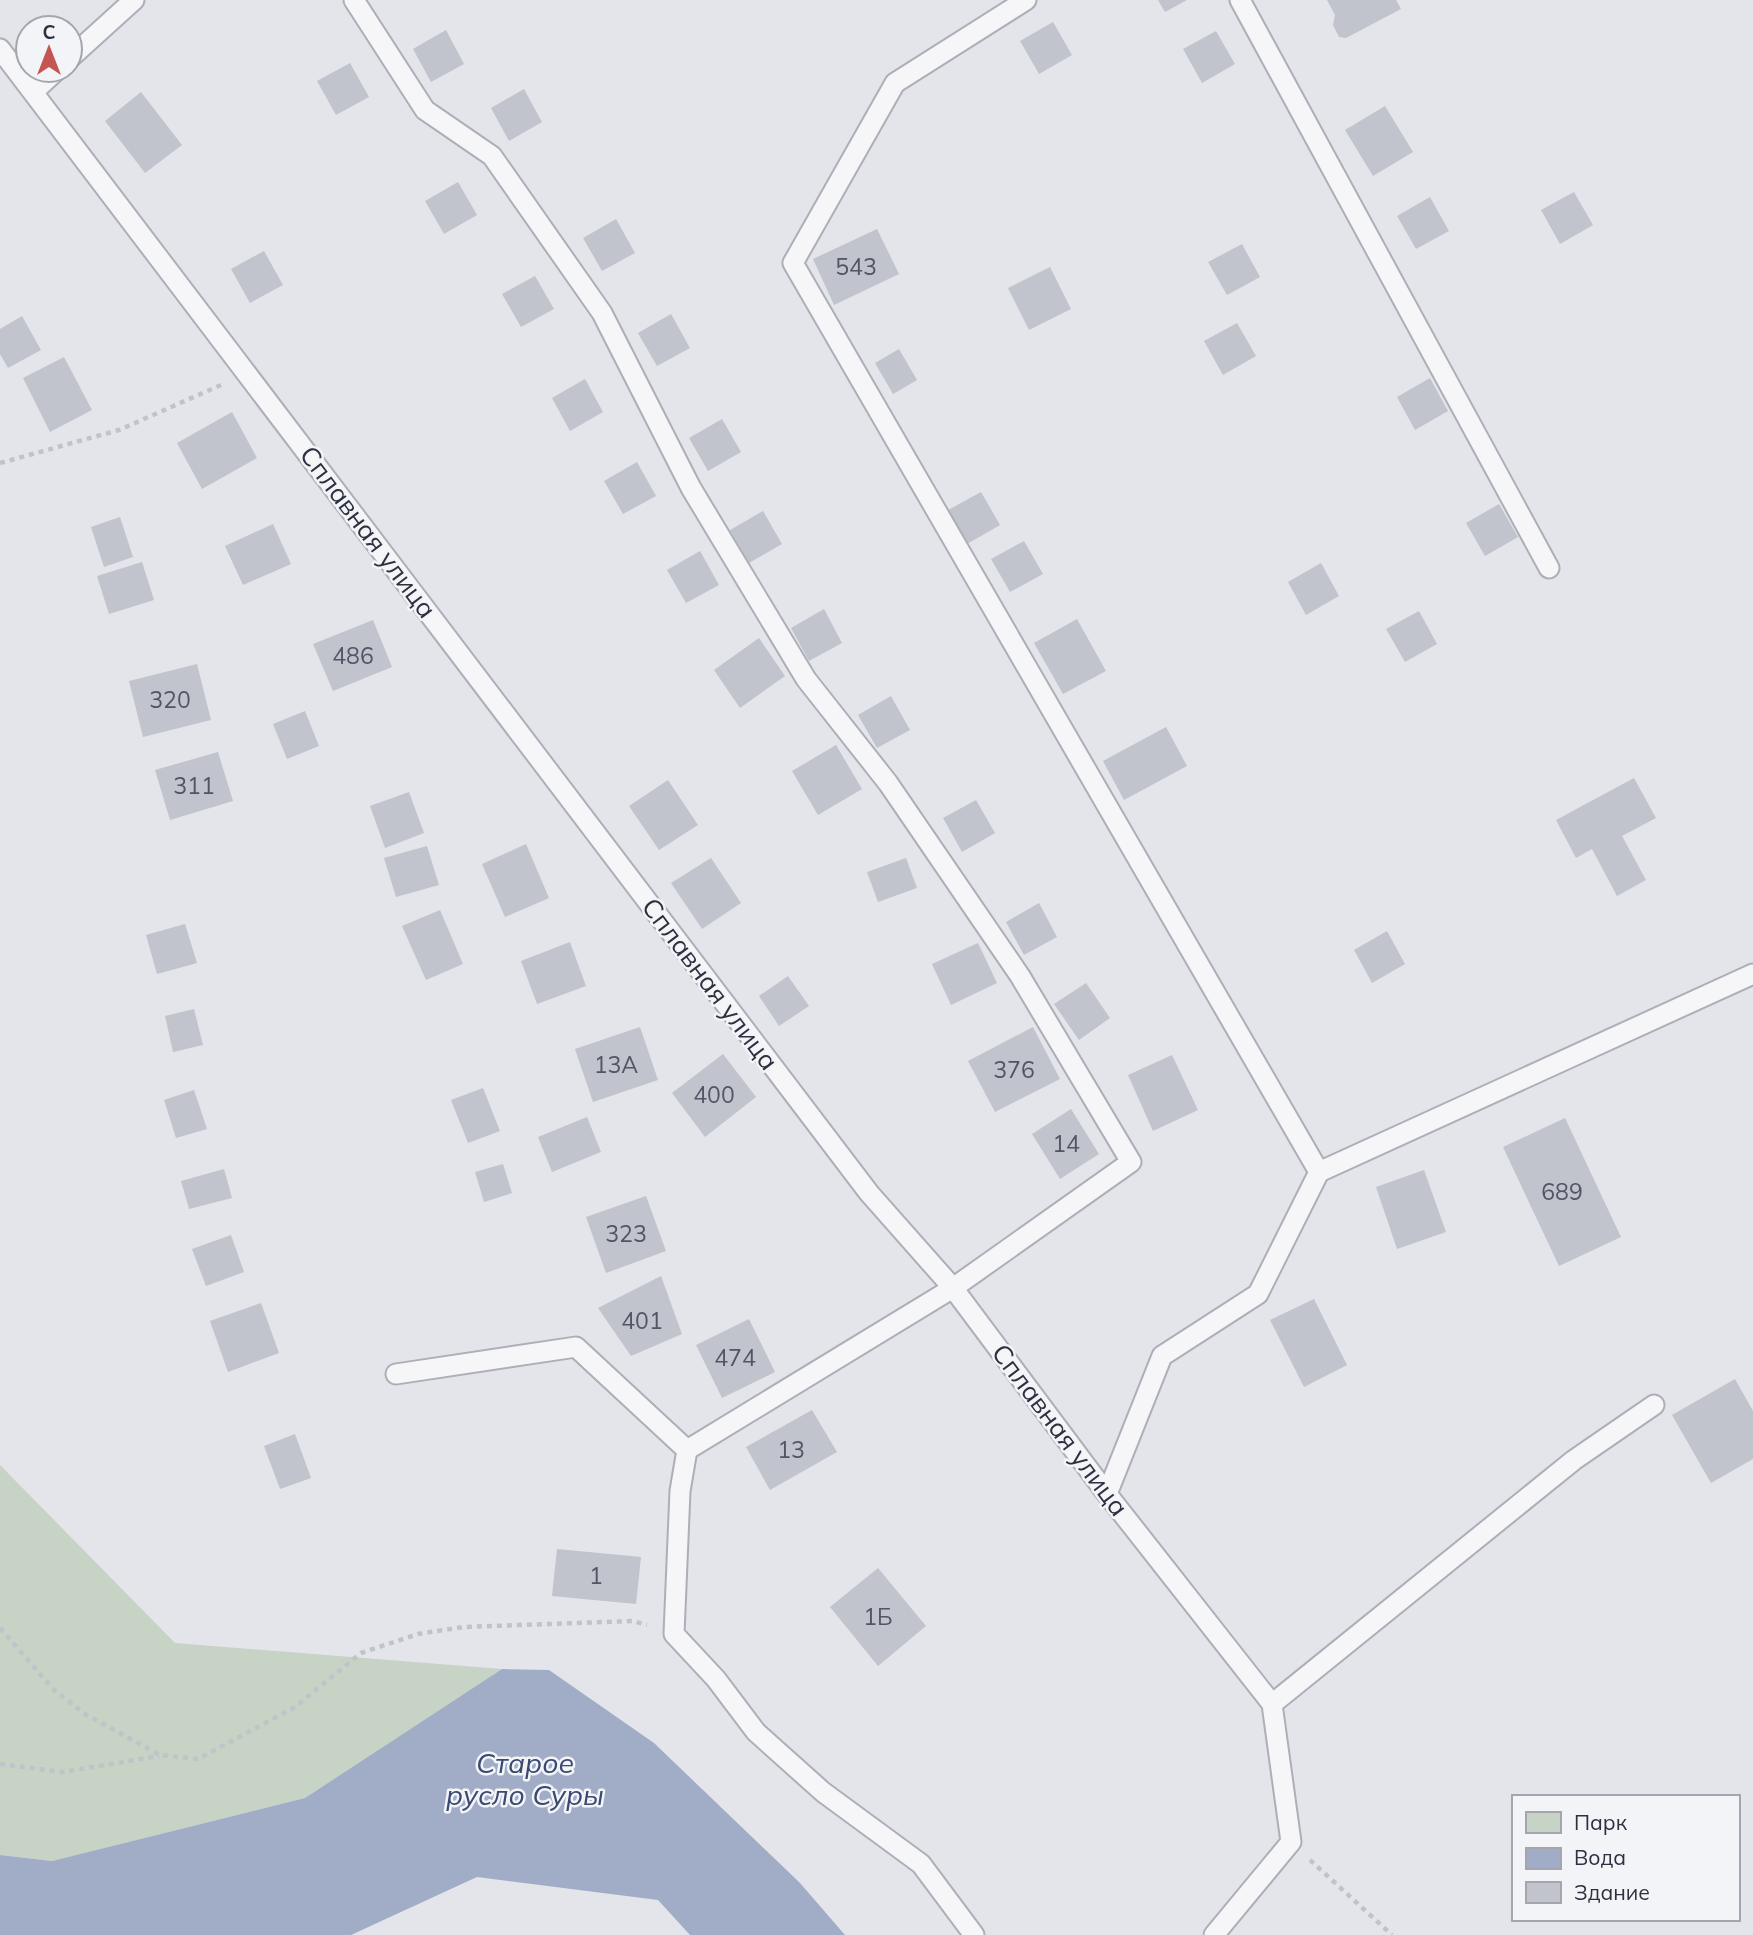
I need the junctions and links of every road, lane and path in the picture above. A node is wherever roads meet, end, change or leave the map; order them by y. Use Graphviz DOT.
graph roads {
  1 [pos="134,0"];
  2 [pos="354,0"];
  3 [pos="1026,0"];
  4 [pos="1240,0"];
  5 [pos="84,45"];
  6 [pos="0,49"];
  7 [pos="42,84"];
  8 [pos="33,92"];
  9 [pos="247,374"];
  10 [pos="0,464"];
  11 [pos="1549,568"];
  12 [pos="1753,974"];
  13 [pos="1319,1172"];
  14 [pos="953,1288"];
  15 [pos="396,1374"];
  16 [pos="1654,1405"];
  17 [pos="687,1451"];
  18 [pos="1107,1494"];
  19 [pos="0,1628"];
  20 [pos="674,1634"];
  21 [pos="1272,1704"];
  22 [pos="160,1755"];
  23 [pos="0,1764"];
  24 [pos="1291,1842"];
  25 [pos="974,1935"];
  26 [pos="1214,1935"];
  27 [pos="1392,1935"];
  1 -- 5 [label="lane"];
  2 -- 14 [label="lane"];
  3 -- 13 [label="lane"];
  4 -- 11 [label="lane"];
  6 -- 8 [label="lane, Сплавная улица"];
  7 -- 8 [label="lane"];
  8 -- 9 [label="lane, Сплавная улица"];
  9 -- 10 [label="path"];
  9 -- 14 [label="lane, Сплавная улица"];
  12 -- 13 [label="lane"];
  13 -- 18 [label="lane"];
  14 -- 17 [label="lane"];
  14 -- 18 [label="lane, Сплавная улица"];
  15 -- 17 [label="lane"];
  16 -- 21 [label="lane"];
  17 -- 20 [label="lane"];
  18 -- 21 [label="lane, Сплавная улица"];
  19 -- 22 [label="path"];
  20 -- 22 [label="path"];
  20 -- 25 [label="lane"];
  21 -- 24 [label="lane"];
  22 -- 23 [label="path"];
  24 -- 26 [label="lane"];
  24 -- 27 [label="path"];
}
